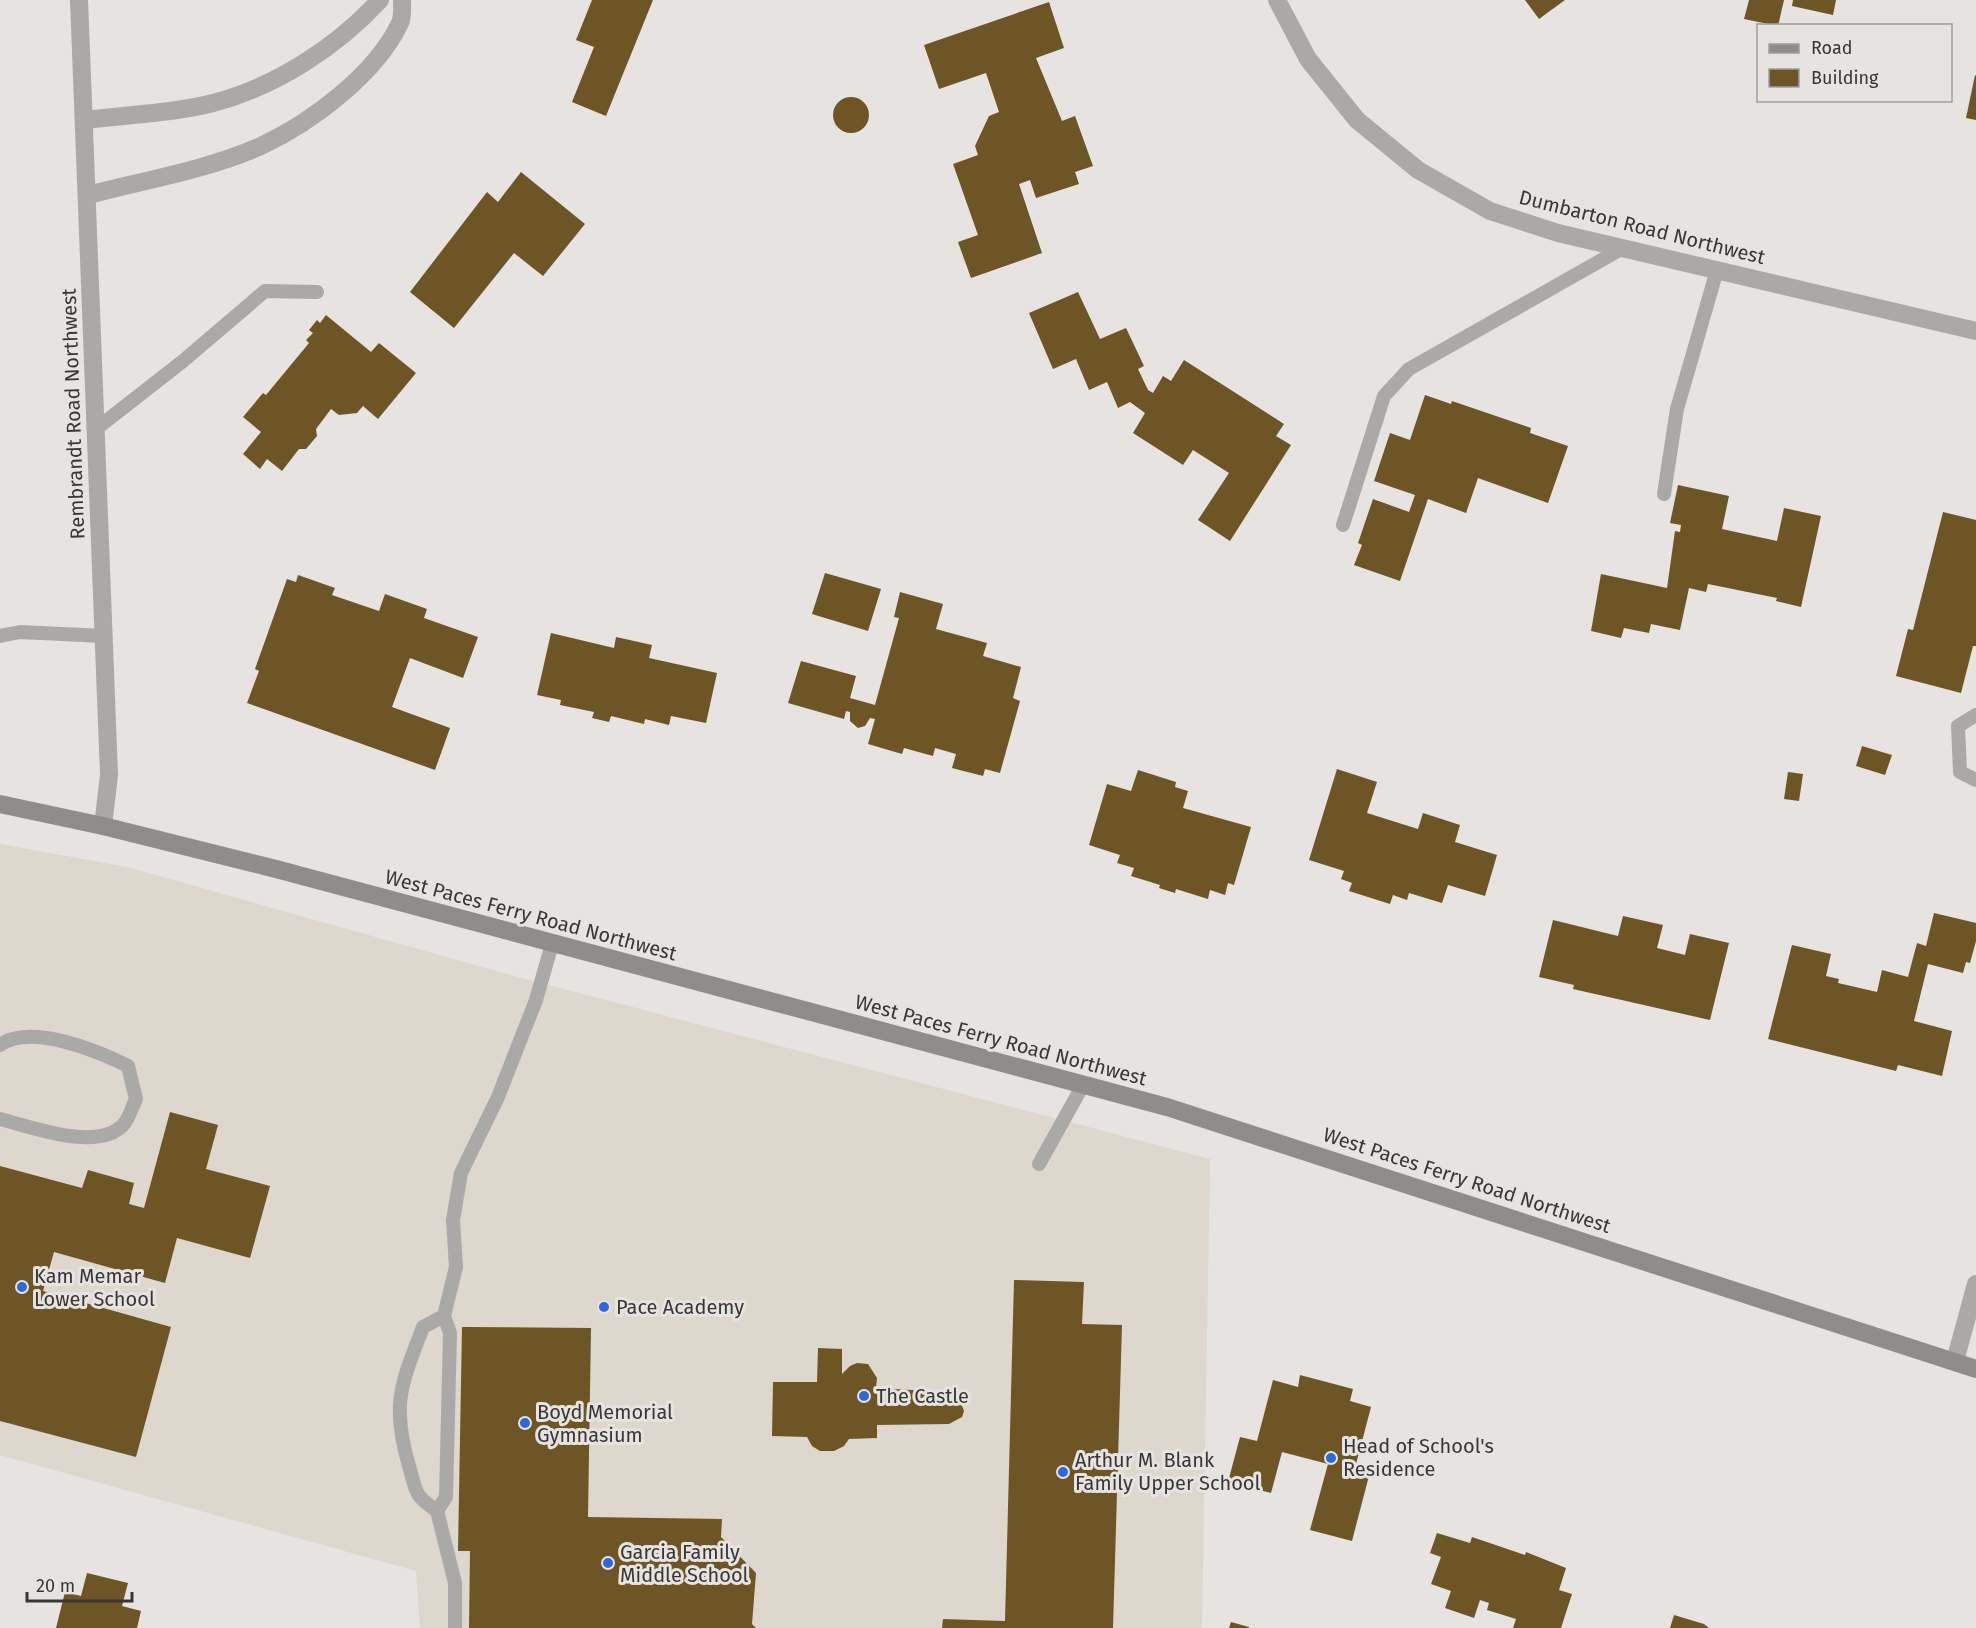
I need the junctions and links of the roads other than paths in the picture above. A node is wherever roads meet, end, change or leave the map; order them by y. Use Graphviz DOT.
graph roads {
  1 [pos="79,0"];
  2 [pos="380,0"];
  3 [pos="402,0"];
  4 [pos="1277,0"];
  5 [pos="85,120"];
  6 [pos="88,195"];
  7 [pos="1623,248"];
  8 [pos="1717,270"];
  9 [pos="317,292"];
  10 [pos="1976,331"];
  11 [pos="96,429"];
  12 [pos="1664,494"];
  13 [pos="1343,525"];
  14 [pos="0,636"];
  15 [pos="104,636"];
  16 [pos="1976,715"];
  17 [pos="1976,780"];
  18 [pos="0,804"];
  19 [pos="103,826"];
  20 [pos="552,944"];
  21 [pos="0,1045"];
  22 [pos="1083,1084"];
  23 [pos="0,1119"];
  24 [pos="1039,1164"];
  25 [pos="1976,1284"];
  26 [pos="444,1316"];
  27 [pos="1955,1362"];
  28 [pos="1976,1369"];
  29 [pos="437,1511"];
  30 [pos="455,1628"];
  1 -- 5 [label="street, Rembrandt Road Northwest"];
  2 -- 5 [label="street"];
  3 -- 6 [label="street"];
  4 -- 7 [label="street, Dumbarton Road Northwest"];
  5 -- 6 [label="street, Rembrandt Road Northwest"];
  6 -- 11 [label="street, Rembrandt Road Northwest"];
  7 -- 8 [label="street, Dumbarton Road Northwest"];
  7 -- 13 [label="lane"];
  8 -- 10 [label="street, Dumbarton Road Northwest"];
  8 -- 12 [label="lane"];
  9 -- 11 [label="lane"];
  11 -- 15 [label="street, Rembrandt Road Northwest"];
  14 -- 15 [label="lane"];
  15 -- 19 [label="street, Rembrandt Road Northwest"];
  16 -- 17 [label="lane"];
  18 -- 19 [label="main road, West Paces Ferry Road Northwest"];
  19 -- 20 [label="main road, West Paces Ferry Road Northwest"];
  20 -- 22 [label="main road, West Paces Ferry Road Northwest"];
  20 -- 26 [label="lane"];
  21 -- 23 [label="lane"];
  22 -- 24 [label="lane"];
  22 -- 27 [label="main road, West Paces Ferry Road Northwest"];
  25 -- 27 [label="street"];
  26 -- 29 [label="lane"];
  26 -- 29 [label="lane"];
  27 -- 28 [label="main road, West Paces Ferry Road Northwest"];
  29 -- 30 [label="lane"];
}
